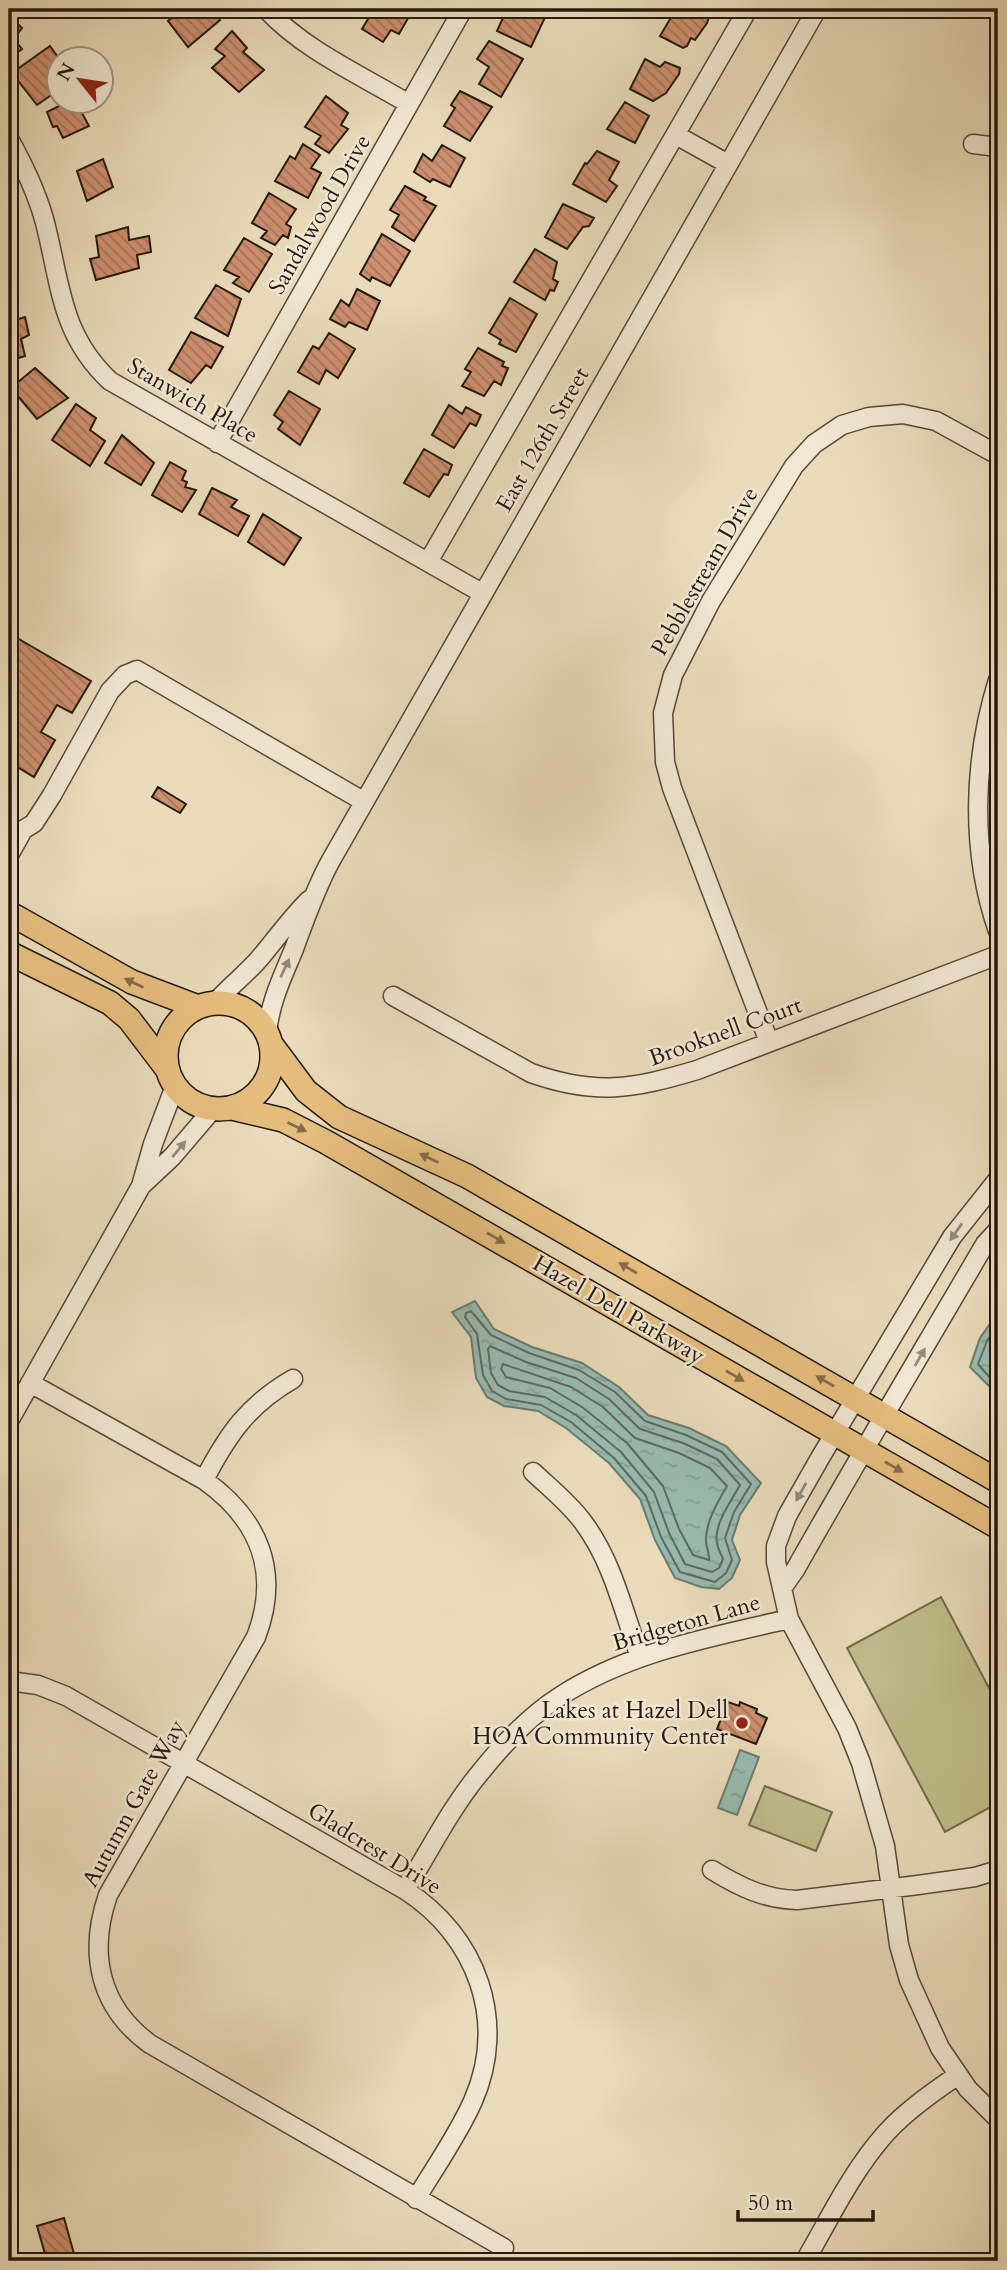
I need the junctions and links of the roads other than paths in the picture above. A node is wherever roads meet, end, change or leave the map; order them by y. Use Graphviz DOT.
graph roads {
  1 [pos="266,9"];
  2 [pos="463,9"];
  3 [pos="748,9"];
  4 [pos="817,9"];
  5 [pos="409,104"];
  6 [pos="676,135"];
  7 [pos="9,139"];
  8 [pos="973,144"];
  9 [pos="998,147"];
  10 [pos="728,164"];
  11 [pos="217,443"];
  12 [pos="998,455"];
  13 [pos="428,562"];
  14 [pos="482,593"];
  15 [pos="998,681"];
  16 [pos="363,801"];
  17 [pos="9,855"];
  18 [pos="313,894"];
  19 [pos="9,913"];
  20 [pos="998,930"];
  21 [pos="9,953"];
  22 [pos="998,955"];
  23 [pos="393,996"];
  24 [pos="207,1005"];
  25 [pos="269,1039"];
  26 [pos="769,1042"];
  27 [pos="171,1077"];
  28 [pos="223,1108"];
  29 [pos="998,1179"];
  30 [pos="141,1186"];
  31 [pos="998,1230"];
  32 [pos="293,1379"];
  33 [pos="30,1383"];
  34 [pos="855,1398"];
  35 [pos="884,1415"];
  36 [pos="9,1420"];
  37 [pos="835,1433"];
  38 [pos="863,1449"];
  39 [pos="533,1472"];
  40 [pos="204,1480"];
  41 [pos="998,1482"];
  42 [pos="998,1527"];
  43 [pos="783,1587"];
  44 [pos="789,1619"];
  45 [pos="640,1657"];
  46 [pos="9,1681"];
  47 [pos="183,1763"];
  48 [pos="712,1870"];
  49 [pos="998,1870"];
  50 [pos="891,1889"];
  51 [pos="405,1890"];
  52 [pos="958,2075"];
  53 [pos="998,2119"];
  54 [pos="416,2199"];
  55 [pos="504,2248"];
  56 [pos="805,2261"];
  1 -- 5 [label="street"];
  2 -- 5 [label="street, Sandalwood Drive"];
  3 -- 6 [label="street"];
  4 -- 10 [label="street, East 126th Street"];
  5 -- 11 [label="street, Sandalwood Drive"];
  6 -- 10 [label="street"];
  6 -- 13 [label="street"];
  7 -- 11 [label="street, Stanwich Place"];
  8 -- 9 [label="street"];
  10 -- 14 [label="street, East 126th Street"];
  11 -- 13 [label="street, Stanwich Place"];
  12 -- 26 [label="street, Pebblestream Drive"];
  13 -- 14 [label="street, Stanwich Place"];
  14 -- 16 [label="street, East 126th Street"];
  15 -- 20 [label="street"];
  16 -- 17 [label="street"];
  16 -- 18 [label="street, East 126th Street"];
  18 -- 24 [label="street, East 126th Street"];
  25 -- 18 [label="street, East 126th Street, one-way"];
  24 -- 19 [label="main road, one-way"];
  21 -- 27 [label="main road"];
  22 -- 26 [label="street, Brooknell Court"];
  23 -- 26 [label="street, Brooknell Court"];
  24 -- 25 [label="main road"];
  24 -- 27 [label="main road"];
  25 -- 28 [label="main road"];
  34 -- 25 [label="main road, Hazel Dell Parkway, one-way"];
  27 -- 28 [label="main road"];
  27 -- 30 [label="street"];
  30 -- 28 [label="street, one-way"];
  28 -- 37 [label="main road, Hazel Dell Parkway, one-way"];
  29 -- 34 [label="street, one-way"];
  30 -- 33 [label="street"];
  35 -- 31 [label="street, one-way"];
  32 -- 40 [label="street"];
  33 -- 36 [label="street"];
  33 -- 40 [label="street, Autumn Gate Way"];
  34 -- 35 [label="main road, Hazel Dell Parkway"];
  34 -- 37 [label="street"];
  35 -- 38 [label="street"];
  35 -- 41 [label="main road, Hazel Dell Parkway"];
  37 -- 38 [label="main road, Hazel Dell Parkway"];
  37 -- 43 [label="street, one-way"];
  38 -- 42 [label="main road, Hazel Dell Parkway, one-way"];
  38 -- 43 [label="street"];
  39 -- 45 [label="street"];
  40 -- 47 [label="street, Autumn Gate Way"];
  43 -- 44 [label="street"];
  44 -- 45 [label="street, Bridgeton Lane"];
  44 -- 50 [label="street"];
  45 -- 51 [label="street, Bridgeton Lane"];
  46 -- 47 [label="street, Gladcrest Drive"];
  47 -- 51 [label="street, Gladcrest Drive"];
  47 -- 54 [label="street, Autumn Gate Way"];
  48 -- 50 [label="street"];
  49 -- 50 [label="street"];
  50 -- 52 [label="street"];
  51 -- 54 [label="street, Gladcrest Drive"];
  52 -- 53 [label="street"];
  52 -- 56 [label="street"];
  54 -- 55 [label="street, Autumn Gate Way"];
}
